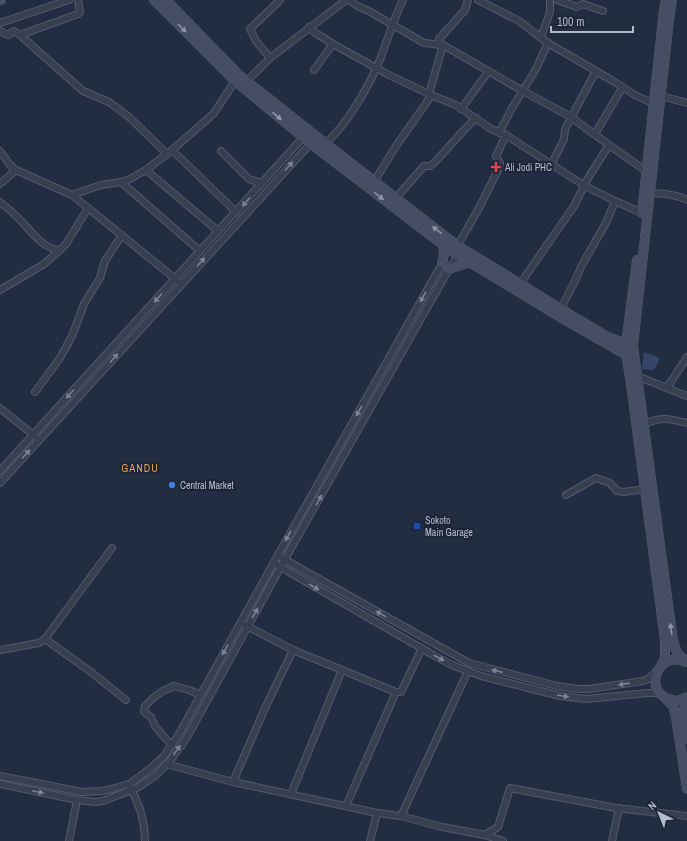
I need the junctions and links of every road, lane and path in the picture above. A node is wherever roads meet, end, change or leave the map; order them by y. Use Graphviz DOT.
graph roads {
  1 [pos="69,0"];
  2 [pos="79,0"];
  3 [pos="154,0"];
  4 [pos="166,0"];
  5 [pos="280,0"];
  6 [pos="335,0"];
  7 [pos="403,0"];
  8 [pos="468,0"];
  9 [pos="478,0"];
  10 [pos="550,0"];
  11 [pos="557,0"];
  12 [pos="666,0"];
  13 [pos="672,0"];
  14 [pos="346,1"];
  15 [pos="603,11"];
  16 [pos="0,23"];
  17 [pos="393,25"];
  18 [pos="309,27"];
  19 [pos="0,31"];
  20 [pos="20,35"];
  21 [pos="541,37"];
  22 [pos="548,43"];
  23 [pos="333,44"];
  24 [pos="440,45"];
  25 [pos="270,58"];
  26 [pos="376,68"];
  27 [pos="314,70"];
  28 [pos="488,72"];
  29 [pos="596,72"];
  30 [pos="235,80"];
  31 [pos="247,80"];
  32 [pos="622,88"];
  33 [pos="523,92"];
  34 [pos="430,94"];
  35 [pos="661,96"];
  36 [pos="687,103"];
  37 [pos="654,104"];
  38 [pos="462,109"];
  39 [pos="571,117"];
  40 [pos="476,118"];
  41 [pos="305,133"];
  42 [pos="499,133"];
  43 [pos="595,134"];
  44 [pos="506,135"];
  45 [pos="314,140"];
  46 [pos="325,144"];
  47 [pos="610,145"];
  48 [pos="0,151"];
  49 [pos="221,151"];
  50 [pos="169,152"];
  51 [pos="551,165"];
  52 [pos="16,170"];
  53 [pos="146,170"];
  54 [pos="646,171"];
  55 [pos="121,182"];
  56 [pos="374,182"];
  57 [pos="0,184"];
  58 [pos="262,184"];
  59 [pos="584,186"];
  60 [pos="651,193"];
  61 [pos="72,195"];
  62 [pos="396,198"];
  63 [pos="687,200"];
  64 [pos="615,201"];
  65 [pos="0,202"];
  66 [pos="88,208"];
  67 [pos="236,212"];
  68 [pos="642,213"];
  69 [pos="218,231"];
  70 [pos="122,235"];
  71 [pos="443,244"];
  72 [pos="457,249"];
  73 [pos="60,250"];
  74 [pos="200,251"];
  75 [pos="470,262"];
  76 [pos="446,266"];
  77 [pos="175,278"];
  78 [pos="182,284"];
  79 [pos="520,284"];
  80 [pos="0,290"];
  81 [pos="560,310"];
  82 [pos="630,350"];
  83 [pos="686,361"];
  84 [pos="637,376"];
  85 [pos="667,388"];
  86 [pos="35,392"];
  87 [pos="687,396"];
  88 [pos="0,408"];
  89 [pos="687,423"];
  90 [pos="643,424"];
  91 [pos="33,434"];
  92 [pos="39,440"];
  93 [pos="0,469"];
  94 [pos="7,475"];
  95 [pos="0,483"];
  96 [pos="645,489"];
  97 [pos="566,495"];
  98 [pos="112,548"];
  99 [pos="278,555"];
  100 [pos="285,559"];
  101 [pos="274,563"];
  102 [pos="281,567"];
  103 [pos="240,622"];
  104 [pos="248,627"];
  105 [pos="45,639"];
  106 [pos="422,648"];
  107 [pos="0,650"];
  108 [pos="293,650"];
  109 [pos="687,663"];
  110 [pos="660,667"];
  111 [pos="342,670"];
  112 [pos="468,671"];
  113 [pos="396,692"];
  114 [pos="200,695"];
  115 [pos="664,697"];
  116 [pos="687,698"];
  117 [pos="126,700"];
  118 [pos="687,739"];
  119 [pos="171,745"];
  120 [pos="166,764"];
  121 [pos="0,776"];
  122 [pos="233,782"];
  123 [pos="0,784"];
  124 [pos="128,784"];
  125 [pos="687,789"];
  126 [pos="132,790"];
  127 [pos="291,794"];
  128 [pos="78,800"];
  129 [pos="346,806"];
  130 [pos="619,808"];
  131 [pos="377,814"];
  132 [pos="401,816"];
  133 [pos="687,816"];
  134 [pos="486,835"];
  135 [pos="69,841"];
  136 [pos="145,841"];
  137 [pos="370,841"];
  138 [pos="503,841"];
  139 [pos="612,841"];
  1 -- 16 [label="street"];
  2 -- 20 [label="street"];
  3 -- 30 [label="main road, one-way"];
  4 -- 31 [label="main road"];
  5 -- 25 [label="street"];
  6 -- 14 [label="street"];
  7 -- 17 [label="street"];
  8 -- 24 [label="street"];
  9 -- 21 [label="street"];
  10 -- 21 [label="street"];
  11 -- 15 [label="street"];
  12 -- 37 [label="main road"];
  13 -- 35 [label="main road"];
  14 -- 17 [label="street"];
  14 -- 18 [label="street"];
  17 -- 24 [label="street"];
  17 -- 26 [label="street"];
  18 -- 23 [label="street"];
  18 -- 25 [label="street"];
  19 -- 20 [label="street"];
  20 -- 50 [label="street"];
  21 -- 22 [label="street"];
  22 -- 29 [label="street"];
  22 -- 33 [label="street"];
  23 -- 26 [label="street"];
  23 -- 27 [label="street"];
  24 -- 28 [label="street"];
  24 -- 34 [label="street"];
  25 -- 31 [label="street"];
  26 -- 34 [label="street"];
  26 -- 46 [label="street"];
  28 -- 33 [label="street"];
  28 -- 38 [label="street"];
  29 -- 32 [label="street"];
  29 -- 39 [label="street"];
  30 -- 41 [label="main road, one-way"];
  30 -- 50 [label="street"];
  31 -- 41 [label="main road"];
  32 -- 37 [label="street"];
  32 -- 43 [label="street"];
  33 -- 39 [label="street"];
  33 -- 42 [label="street"];
  34 -- 38 [label="street"];
  34 -- 56 [label="street"];
  35 -- 36 [label="street"];
  35 -- 60 [label="main road"];
  37 -- 54 [label="main road"];
  38 -- 40 [label="street"];
  39 -- 43 [label="street"];
  39 -- 51 [label="street"];
  40 -- 42 [label="street"];
  40 -- 62 [label="street"];
  41 -- 45 [label="main road"];
  41 -- 58 [label="street"];
  42 -- 44 [label="street"];
  43 -- 47 [label="street"];
  44 -- 51 [label="street"];
  44 -- 72 [label="street"];
  45 -- 46 [label="main road"];
  45 -- 71 [label="main road, one-way"];
  78 -- 45 [label="street, one-way"];
  46 -- 56 [label="main road"];
  47 -- 54 [label="street"];
  47 -- 59 [label="street"];
  48 -- 52 [label="street"];
  49 -- 58 [label="street"];
  50 -- 53 [label="street"];
  50 -- 67 [label="street"];
  51 -- 59 [label="street"];
  52 -- 57 [label="street"];
  52 -- 61 [label="street"];
  53 -- 55 [label="street"];
  53 -- 69 [label="street"];
  54 -- 68 [label="main road"];
  55 -- 61 [label="street"];
  55 -- 74 [label="street"];
  56 -- 62 [label="main road"];
  58 -- 67 [label="street, one-way"];
  59 -- 64 [label="street"];
  59 -- 79 [label="street"];
  60 -- 63 [label="street"];
  60 -- 82 [label="main road"];
  61 -- 66 [label="street"];
  72 -- 62 [label="main road, one-way"];
  64 -- 68 [label="street"];
  64 -- 81 [label="street"];
  65 -- 73 [label="street"];
  66 -- 70 [label="street"];
  66 -- 73 [label="street"];
  67 -- 69 [label="street"];
  68 -- 82 [label="main road"];
  69 -- 74 [label="street"];
  70 -- 77 [label="street"];
  70 -- 86 [label="street"];
  71 -- 72 [label="main road"];
  71 -- 76 [label="main road"];
  72 -- 75 [label="main road"];
  72 -- 76 [label="street"];
  72 -- 76 [label="street"];
  72 -- 79 [label="main road"];
  73 -- 80 [label="street"];
  74 -- 77 [label="street"];
  75 -- 76 [label="main road"];
  75 -- 82 [label="main road"];
  76 -- 99 [label="street, one-way"];
  100 -- 76 [label="street, one-way"];
  77 -- 78 [label="street"];
  77 -- 91 [label="street, one-way"];
  92 -- 78 [label="street, one-way"];
  79 -- 81 [label="main road"];
  81 -- 82 [label="main road"];
  82 -- 84 [label="main road"];
  82 -- 96 [label="main road"];
  83 -- 85 [label="street"];
  84 -- 85 [label="street"];
  84 -- 90 [label="main road"];
  85 -- 87 [label="street"];
  88 -- 91 [label="street"];
  89 -- 90 [label="street"];
  109 -- 90 [label="main road, one-way"];
  91 -- 92 [label="street"];
  91 -- 93 [label="street"];
  94 -- 92 [label="street, one-way"];
  93 -- 94 [label="street"];
  94 -- 95 [label="street"];
  96 -- 97 [label="street"];
  96 -- 110 [label="main road"];
  98 -- 105 [label="street"];
  99 -- 100 [label="street"];
  99 -- 101 [label="street"];
  100 -- 102 [label="street"];
  110 -- 100 [label="street, one-way"];
  101 -- 102 [label="street"];
  101 -- 103 [label="street"];
  104 -- 102 [label="street, one-way"];
  102 -- 106 [label="street, one-way"];
  103 -- 104 [label="street"];
  103 -- 114 [label="street, one-way"];
  104 -- 108 [label="street"];
  120 -- 104 [label="street, one-way"];
  105 -- 107 [label="street"];
  105 -- 117 [label="street"];
  106 -- 112 [label="street, one-way"];
  106 -- 113 [label="street"];
  108 -- 111 [label="street"];
  108 -- 122 [label="street"];
  109 -- 110 [label="main road"];
  110 -- 115 [label="main road"];
  111 -- 113 [label="street"];
  111 -- 127 [label="street"];
  112 -- 115 [label="street, one-way"];
  112 -- 132 [label="street"];
  113 -- 129 [label="street"];
  114 -- 119 [label="street"];
  114 -- 119 [label="street"];
  115 -- 116 [label="main road"];
  115 -- 125 [label="main road"];
  116 -- 118 [label="main road"];
  119 -- 124 [label="street"];
  120 -- 122 [label="street"];
  120 -- 126 [label="street"];
  121 -- 124 [label="street"];
  122 -- 127 [label="street"];
  123 -- 128 [label="street, one-way"];
  124 -- 126 [label="street"];
  126 -- 128 [label="street"];
  126 -- 136 [label="street"];
  127 -- 129 [label="street"];
  128 -- 135 [label="street"];
  129 -- 131 [label="street"];
  130 -- 133 [label="street"];
  130 -- 134 [label="street"];
  130 -- 139 [label="street"];
  131 -- 132 [label="street"];
  131 -- 137 [label="street"];
  132 -- 134 [label="street"];
  134 -- 138 [label="street"];
}
